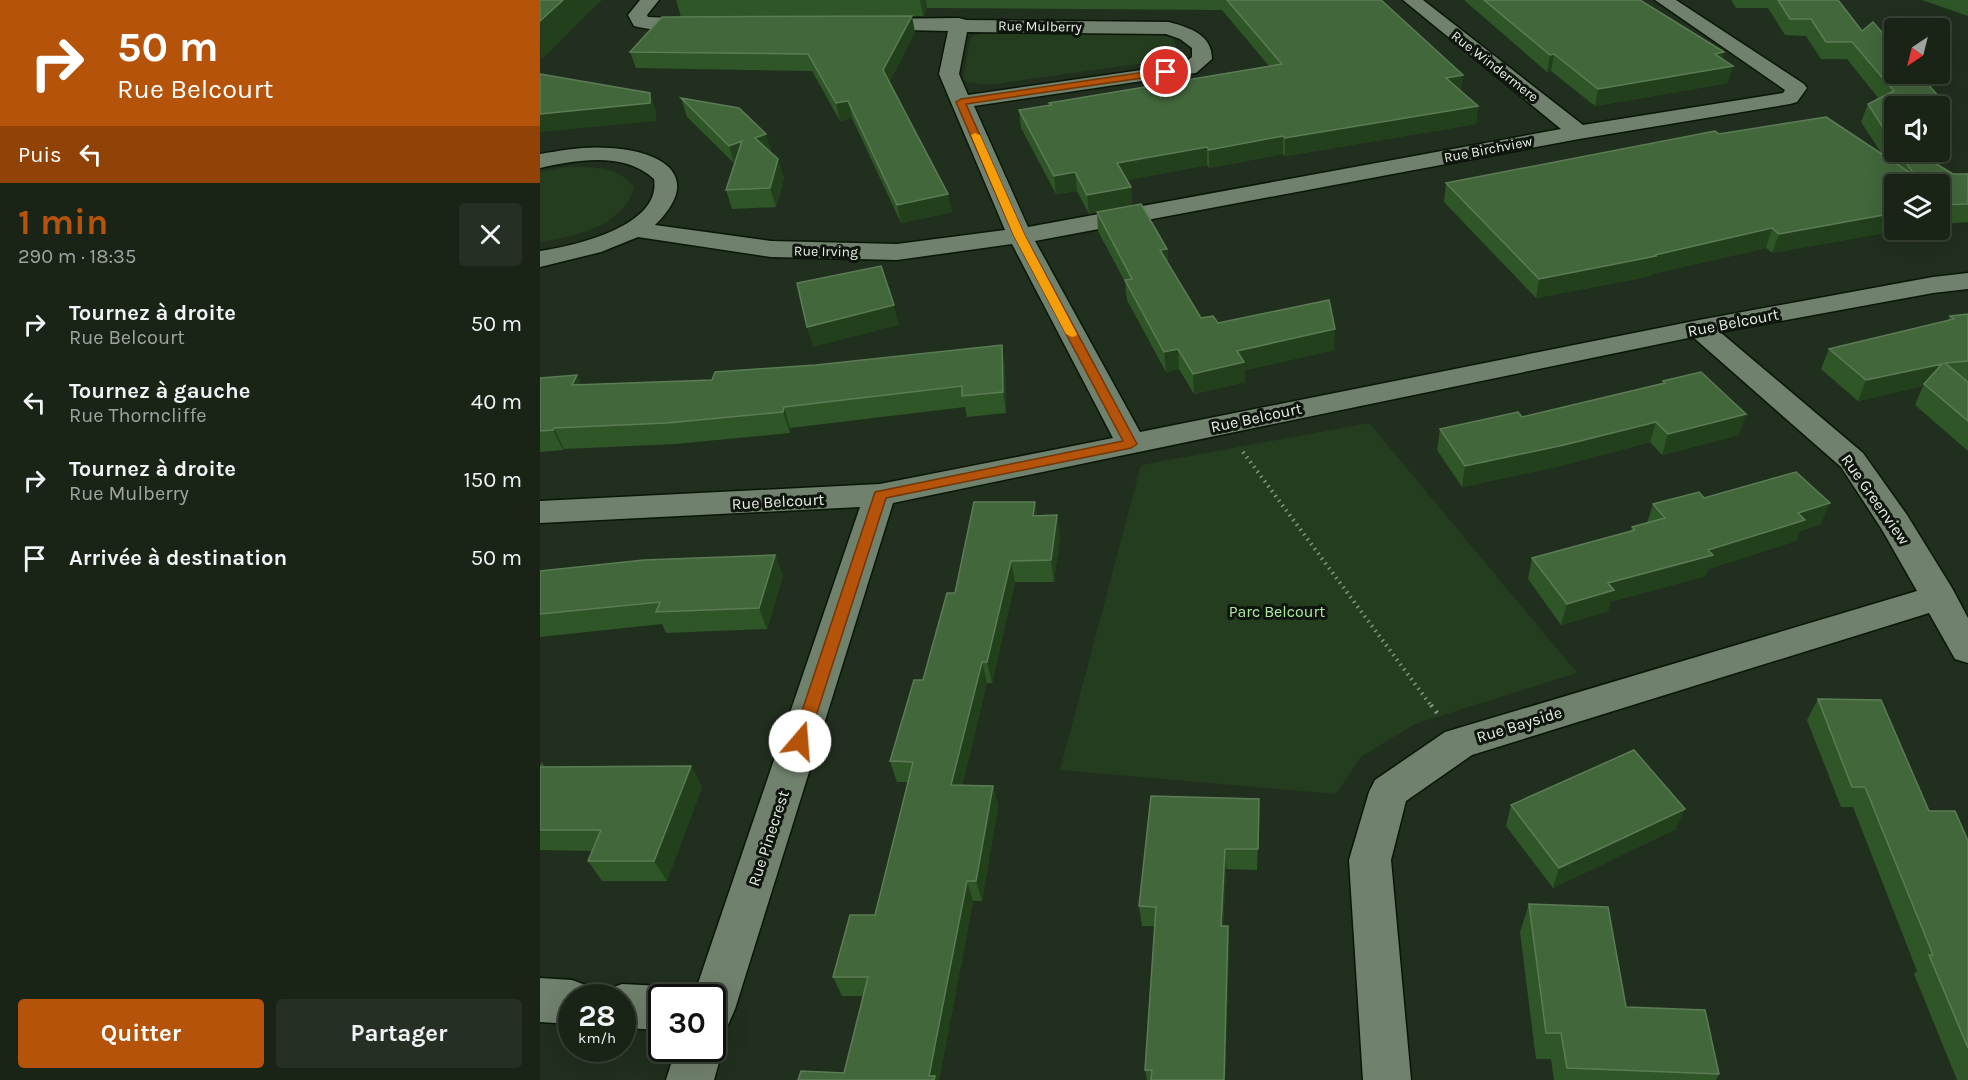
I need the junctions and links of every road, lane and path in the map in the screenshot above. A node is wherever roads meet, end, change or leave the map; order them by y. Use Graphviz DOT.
graph roads {
  1 [pos="650,0"];
  2 [pos="1412,0"];
  3 [pos="1665,0"];
  4 [pos="959,24"];
  5 [pos="721,25"];
  6 [pos="852,25"];
  7 [pos="961,102"];
  8 [pos="1579,132"];
  9 [pos="540,161"];
  10 [pos="633,230"];
  11 [pos="1020,236"];
  12 [pos="540,259"];
  13 [pos="1968,282"];
  14 [pos="1699,328"];
  15 [pos="1222,424"];
  16 [pos="1131,444"];
  17 [pos="880,495"];
  18 [pos="540,512"];
  19 [pos="1940,597"];
  20 [pos="1968,649"];
  21 [pos="1459,743"];
  22 [pos="720,984"];
  23 [pos="540,1000"];
  24 [pos="558,1001"];
  25 [pos="696,1062"];
  26 [pos="690,1080"];
  27 [pos="1387,1080"];
  1 -- 5 [label="street"];
  2 -- 8 [label="street, Rue Windermere"];
  3 -- 8 [label="street, Rue Birchview"];
  4 -- 6 [label="street, Rue Mulberry"];
  4 -- 7 [label="street"];
  4 -- 7 [label="street, Rue Mulberry"];
  7 -- 11 [label="street"];
  8 -- 11 [label="street, Rue Birchview"];
  9 -- 10 [label="street"];
  10 -- 11 [label="street, Rue Irving"];
  10 -- 12 [label="street"];
  11 -- 16 [label="street"];
  13 -- 14 [label="street, Rue Belcourt"];
  14 -- 15 [label="street, Rue Belcourt"];
  14 -- 19 [label="street, Rue Greenview"];
  15 -- 16 [label="street, Rue Belcourt"];
  15 -- 21 [label="path"];
  16 -- 17 [label="street, Rue Belcourt"];
  17 -- 18 [label="street, Rue Belcourt"];
  17 -- 22 [label="street, Rue Pinecrest"];
  19 -- 20 [label="street, Rue Greenview"];
  19 -- 21 [label="street, Rue Bayside"];
  21 -- 27 [label="street, Rue Bayside"];
  23 -- 24 [label="street"];
  25 -- 26 [label="street"];
}
